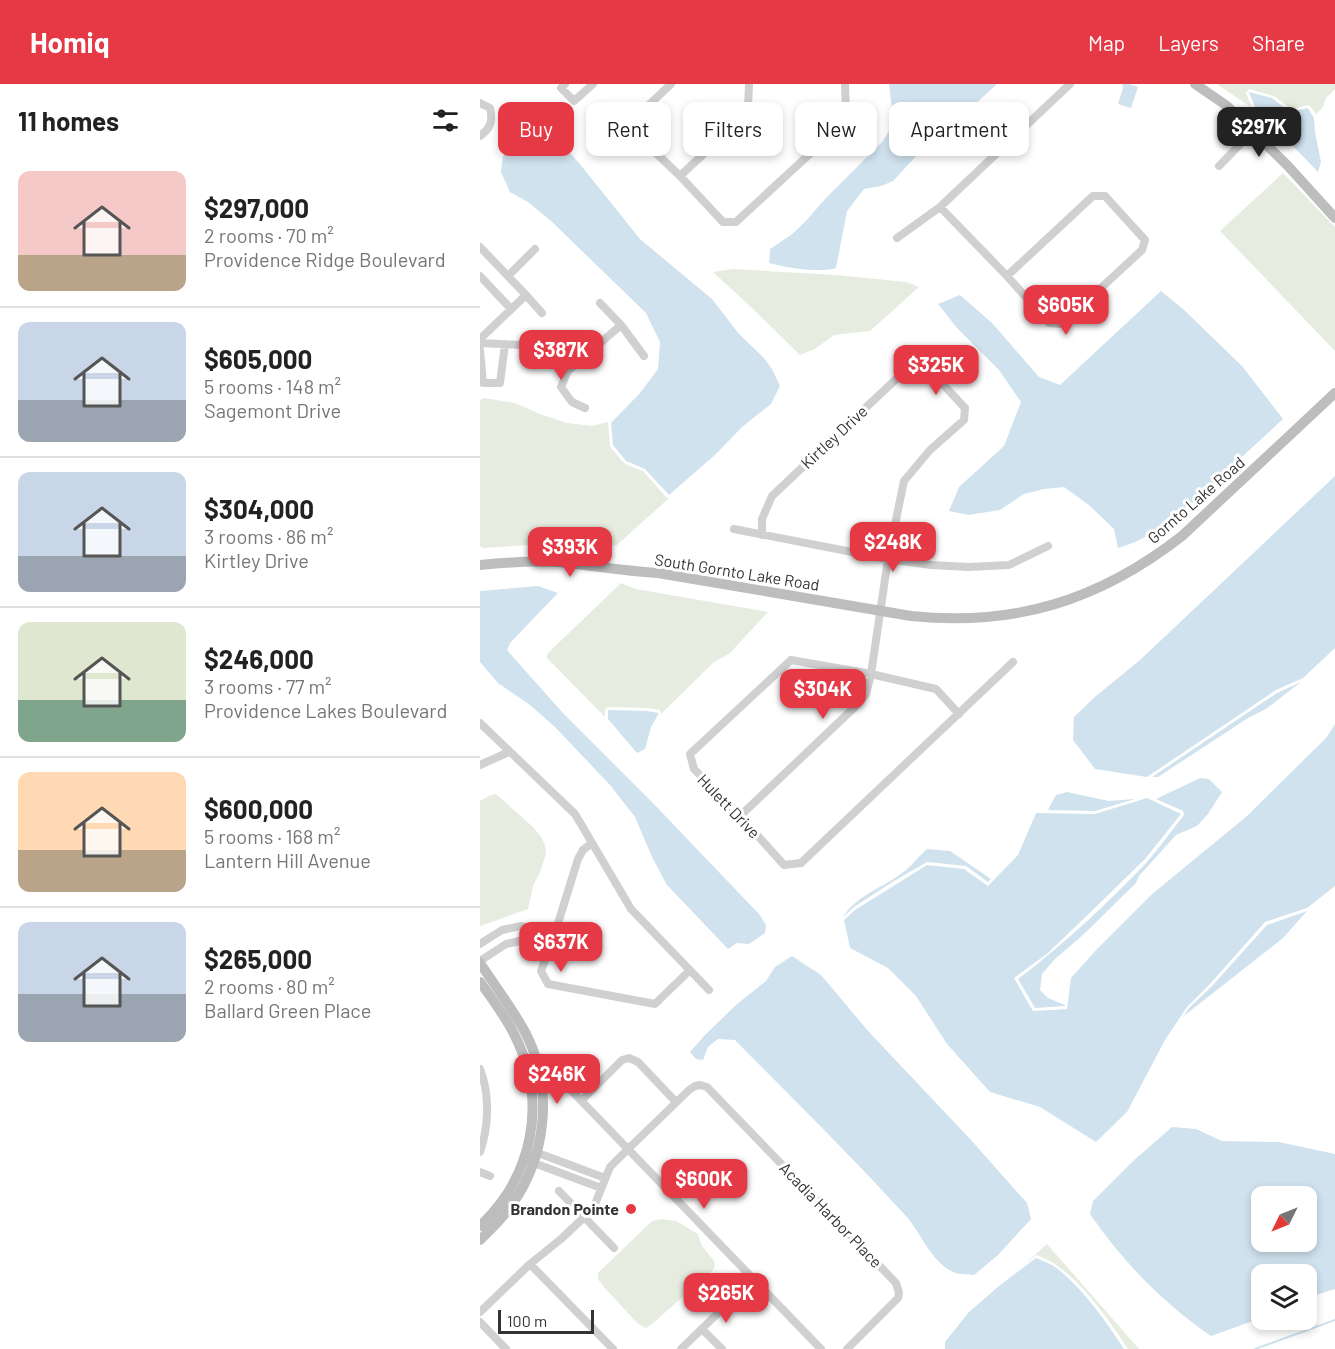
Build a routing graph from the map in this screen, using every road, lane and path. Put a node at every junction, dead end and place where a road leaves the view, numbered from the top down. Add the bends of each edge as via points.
1 (565, 84) edge
2 (593, 84) edge
3 (671, 84) edge
4 (749, 84) edge
5 (845, 84) edge
6 (1070, 84) edge
7 (1195, 84) edge
8 (480, 103) edge
9 (1252, 131) junction
10 (480, 136) edge
11 (1219, 166) dead end
12 (680, 176) junction
13 (940, 207) junction
14 (1335, 218) edge
15 (897, 238) dead end
16 (480, 247) edge
17 (535, 249) dead end
18 (480, 276) edge
19 (507, 276) junction
20 (1007, 276) junction
21 (526, 295) junction
22 (600, 303) dead end
23 (511, 309) junction
24 (542, 313) dead end
25 (621, 325) junction
26 (480, 341) edge
27 (506, 344) junction
28 (480, 350) edge
29 (644, 356) dead end
30 (568, 371) junction
31 (1335, 393) edge
32 (585, 408) dead end
33 (734, 529) dead end
34 (762, 536) junction
35 (1048, 546) dead end
36 (888, 559) junction
37 (480, 565) edge
38 (881, 610) junction
39 (1013, 662) dead end
40 (871, 674) junction
41 (959, 714) junction
42 (480, 723) edge
43 (509, 752) junction
44 (480, 765) edge
45 (740, 816) junction
46 (592, 843) junction
47 (524, 926) junction
48 (555, 933) junction
49 (525, 942) junction
50 (480, 944) edge
51 (549, 948) junction
52 (480, 962) edge
53 (690, 970) junction
54 (480, 982) edge
55 (709, 990) dead end
56 (480, 1069) edge
57 (569, 1088) dead end
58 (581, 1101) junction
59 (676, 1101) junction
60 (628, 1149) junction
61 (480, 1152) edge
62 (532, 1157) junction
63 (585, 1170) junction
64 (480, 1172) edge
65 (490, 1176) dead end
66 (605, 1178) junction
67 (582, 1180) junction
68 (601, 1188) junction
69 (559, 1191) dead end
70 (584, 1217) junction
71 (480, 1226) edge
72 (480, 1240) edge
73 (614, 1248) dead end
74 (530, 1264) junction
75 (753, 1279) junction
76 (480, 1312) edge
77 (480, 1322) edge
78 (702, 1329) junction
79 (506, 1349) edge
80 (613, 1349) edge
81 (681, 1349) edge
82 (722, 1349) edge
83 (821, 1349) edge
84 (847, 1349) edge

1 - 2 street via 561,88 574,101
3 - 12 street via 635,118 633,131
4 - 12 street via 744,116
5 - 12 street via 846,115 840,126 736,222 723,222
6 - 13 street
7 - 9 street via 1227,106
8 - 10 street via 490,108 493,119
9 - 11 street
9 - 14 street
13 - 15 street
13 - 20 street
16 - 19 street
17 - 19 street
18 - 23 street
19 - 21 street
20 - 20 street via 1049,323 1062,324 1142,250 1145,240 1105,196 1093,196
21 - 23 street
21 - 24 street
22 - 25 street
23 - 26 street
25 - 29 street
25 - 30 street
26 - 27 street
27 - 28 street via 500,383 483,384
27 - 30 street via 522,345
30 - 32 street via 561,387 572,402
31 - 38 street, Gornto Lake Road via 1182,536 1149,560 1096,589 1052,606 990,617 939,619
33 - 34 street
34 - 36 street
34 - 36 street, Kirtley Drive via 762,519 772,496 910,366 925,365 965,408 963,420 904,481
35 - 36 street via 1009,565 969,567
36 - 38 street, Kirtley Drive
37 - 38 street, South Gornto Lake Road via 568,563 658,573
38 - 40 street, Kirtley Drive
39 - 41 street, Hulett Drive
40 - 41 street, Hulett Drive via 936,689
40 - 45 street, Kirtley Drive via 866,694 858,704
40 - 45 street, Hulett Drive via 791,660 690,754 694,769
41 - 45 street, Hulett Drive via 801,863 784,865
42 - 43 street
43 - 44 street
43 - 46 street via 575,814
46 - 48 street via 578,858
46 - 53 street via 631,909
47 - 48 street
47 - 49 street via 528,935
47 - 50 street via 502,930
48 - 51 street
49 - 51 street
49 - 52 street via 506,944
51 - 53 street via 541,971 548,984 655,1004
52 - 62 street via 525,1033 537,1065 542,1128
53 - 55 street
54 - 62 street via 515,1035 525,1059 533,1114
56 - 61 street via 485,1081 487,1113
57 - 58 street
58 - 59 street via 622,1060 629,1058 638,1062
58 - 60 street
59 - 60 street, Acadia Harbor Place
59 - 84 street, Acadia Harbor Place via 695,1086 707,1088 896,1283 898,1298
60 - 66 street, Acadia Harbor Place
60 - 75 street
62 - 63 street
62 - 67 street
62 - 71 street
62 - 72 street via 522,1189
63 - 66 street
63 - 67 street
64 - 65 street
66 - 68 street, Acadia Harbor Place
67 - 68 street
68 - 70 street, Acadia Harbor Place via 593,1209
69 - 70 street
70 - 73 street
70 - 74 street, Acadia Harbor Place
74 - 76 street, Acadia Harbor Place
74 - 80 street
75 - 78 street
75 - 83 street
77 - 79 street
78 - 81 street
78 - 82 street

